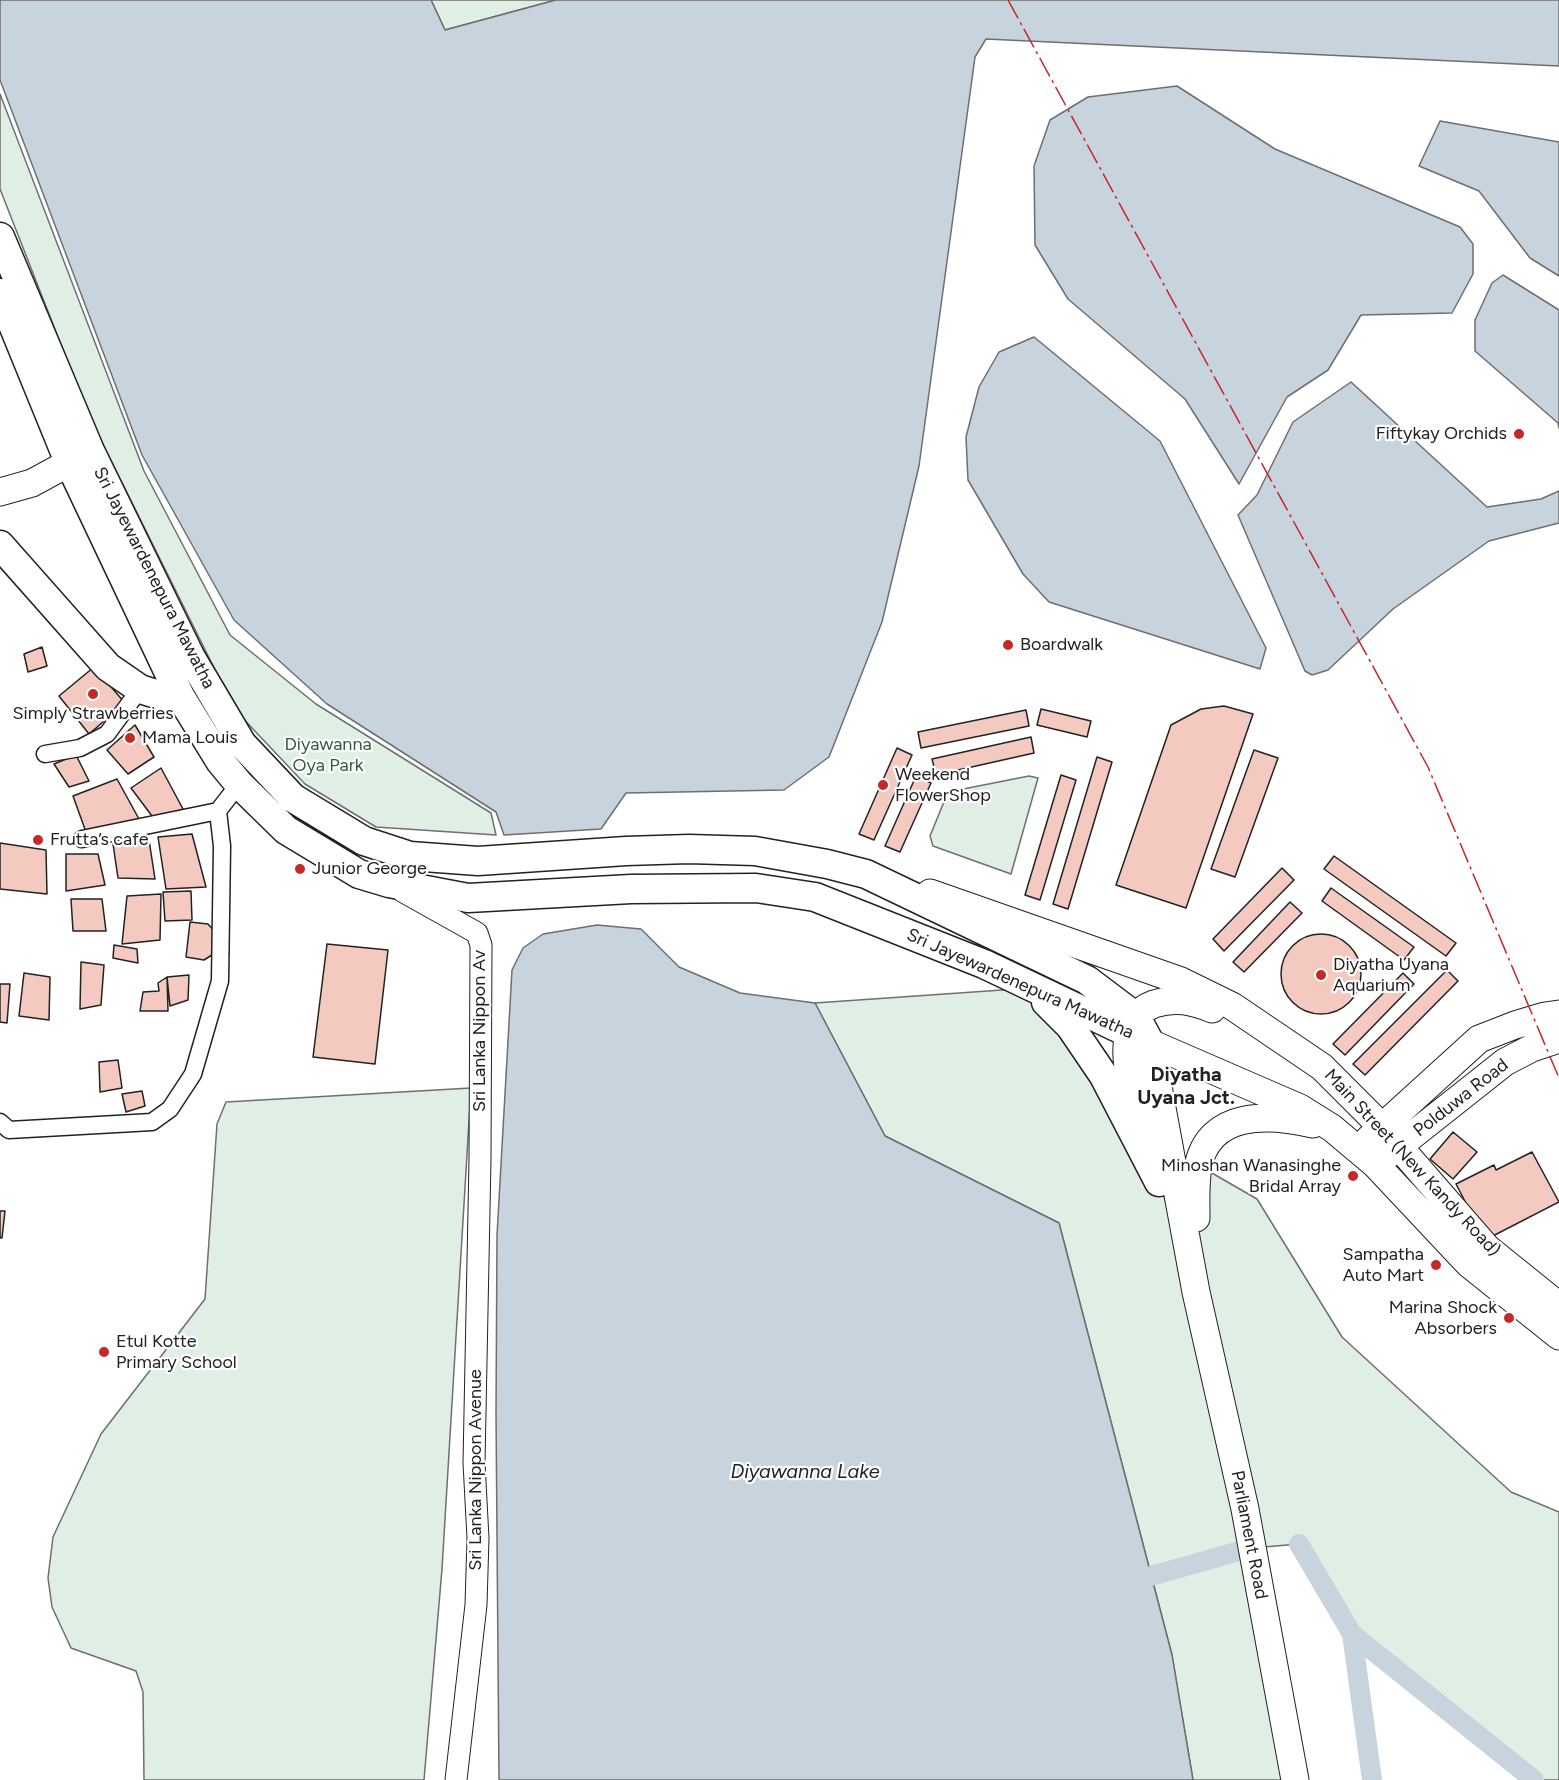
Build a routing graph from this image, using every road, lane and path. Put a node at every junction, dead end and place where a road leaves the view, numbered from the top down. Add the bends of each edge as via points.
1 (0, 237) edge
2 (0, 293) edge
3 (79, 457) junction
4 (0, 492) edge
5 (0, 545) edge
6 (140, 689) junction
7 (180, 696) junction
8 (45, 754) dead end
9 (239, 784) junction
10 (218, 811) junction
11 (82, 839) dead end
12 (866, 874) junction
13 (389, 883) junction
14 (1031, 988) junction
15 (1559, 1014) edge
16 (1138, 1031) junction
17 (1559, 1039) edge
18 (1291, 1045) junction
19 (0, 1122) edge
20 (1332, 1128) junction
21 (1390, 1137) junction
22 (1366, 1156) junction
23 (480, 1159) joint
24 (1159, 1182) junction
25 (1196, 1292) junction
26 (1559, 1306) edge
27 (1559, 1336) edge
28 (456, 1780) edge
29 (1295, 1780) edge

1 - 3 highway, Sri Jayewardenepura Mawatha
2 - 3 highway, Sri Jayewardenepura Mawatha
3 - 4 main road via 32,483
3 - 7 highway, Sri Jayewardenepura Mawatha
3 - 12 highway, Sri Jayewardenepura Mawatha via 242,744 293,798 364,842 410,856 478,861 626,850 755,851
5 - 6 highway via 108,666
6 - 7 highway via 169,698
6 - 8 street via 107,734 80,748
7 - 9 highway, Sri Jayewardenepura Mawatha
9 - 10 street
9 - 13 highway, Sri Jayewardenepura Mawatha via 286,830 358,874
10 - 11 street
10 - 19 street via 222,846 220,981 193,1074 170,1109 152,1122 9,1130
12 - 16 highway, Sri Jayewardenepura Mawatha via 1087,980
12 - 18 main road via 1181,981 1232,1006
13 - 14 highway, Sri Jayewardenepura Mawatha via 483,899 631,889 756,888 815,897 984,964
13 - 23 street, Sri Lanka Nippon Av via 477,933 481,945
14 - 16 highway, Sri Jayewardenepura Mawatha
14 - 24 highway via 1082,1041
15 - 21 main road, Polduwa Road via 1479,1039
16 - 18 main road via 1146,1007 1169,999 1197,1002
16 - 20 main road, Main Street (New Kandy Road) via 1300,1108
16 - 24 main road, Parliament Road via 1126,1063
16 - 25 main road, Parliament Road
17 - 21 main road, Polduwa Road via 1505,1062
18 - 21 main road, Main Street (New Kandy Road) via 1322,1067
20 - 22 main road, Main Street (New Kandy Road)
20 - 25 main road via 1256,1117 1225,1125 1206,1142 1196,1183
21 - 22 main road
21 - 26 main road, Main Street (New Kandy Road) via 1487,1248
22 - 27 main road, Main Street (New Kandy Road) via 1469,1264
23 - 28 street, Sri Lanka Nippon Avenue via 474,1462 476,1605
24 - 25 main road, Parliament Road
25 - 29 main road, Parliament Road via 1245,1509

